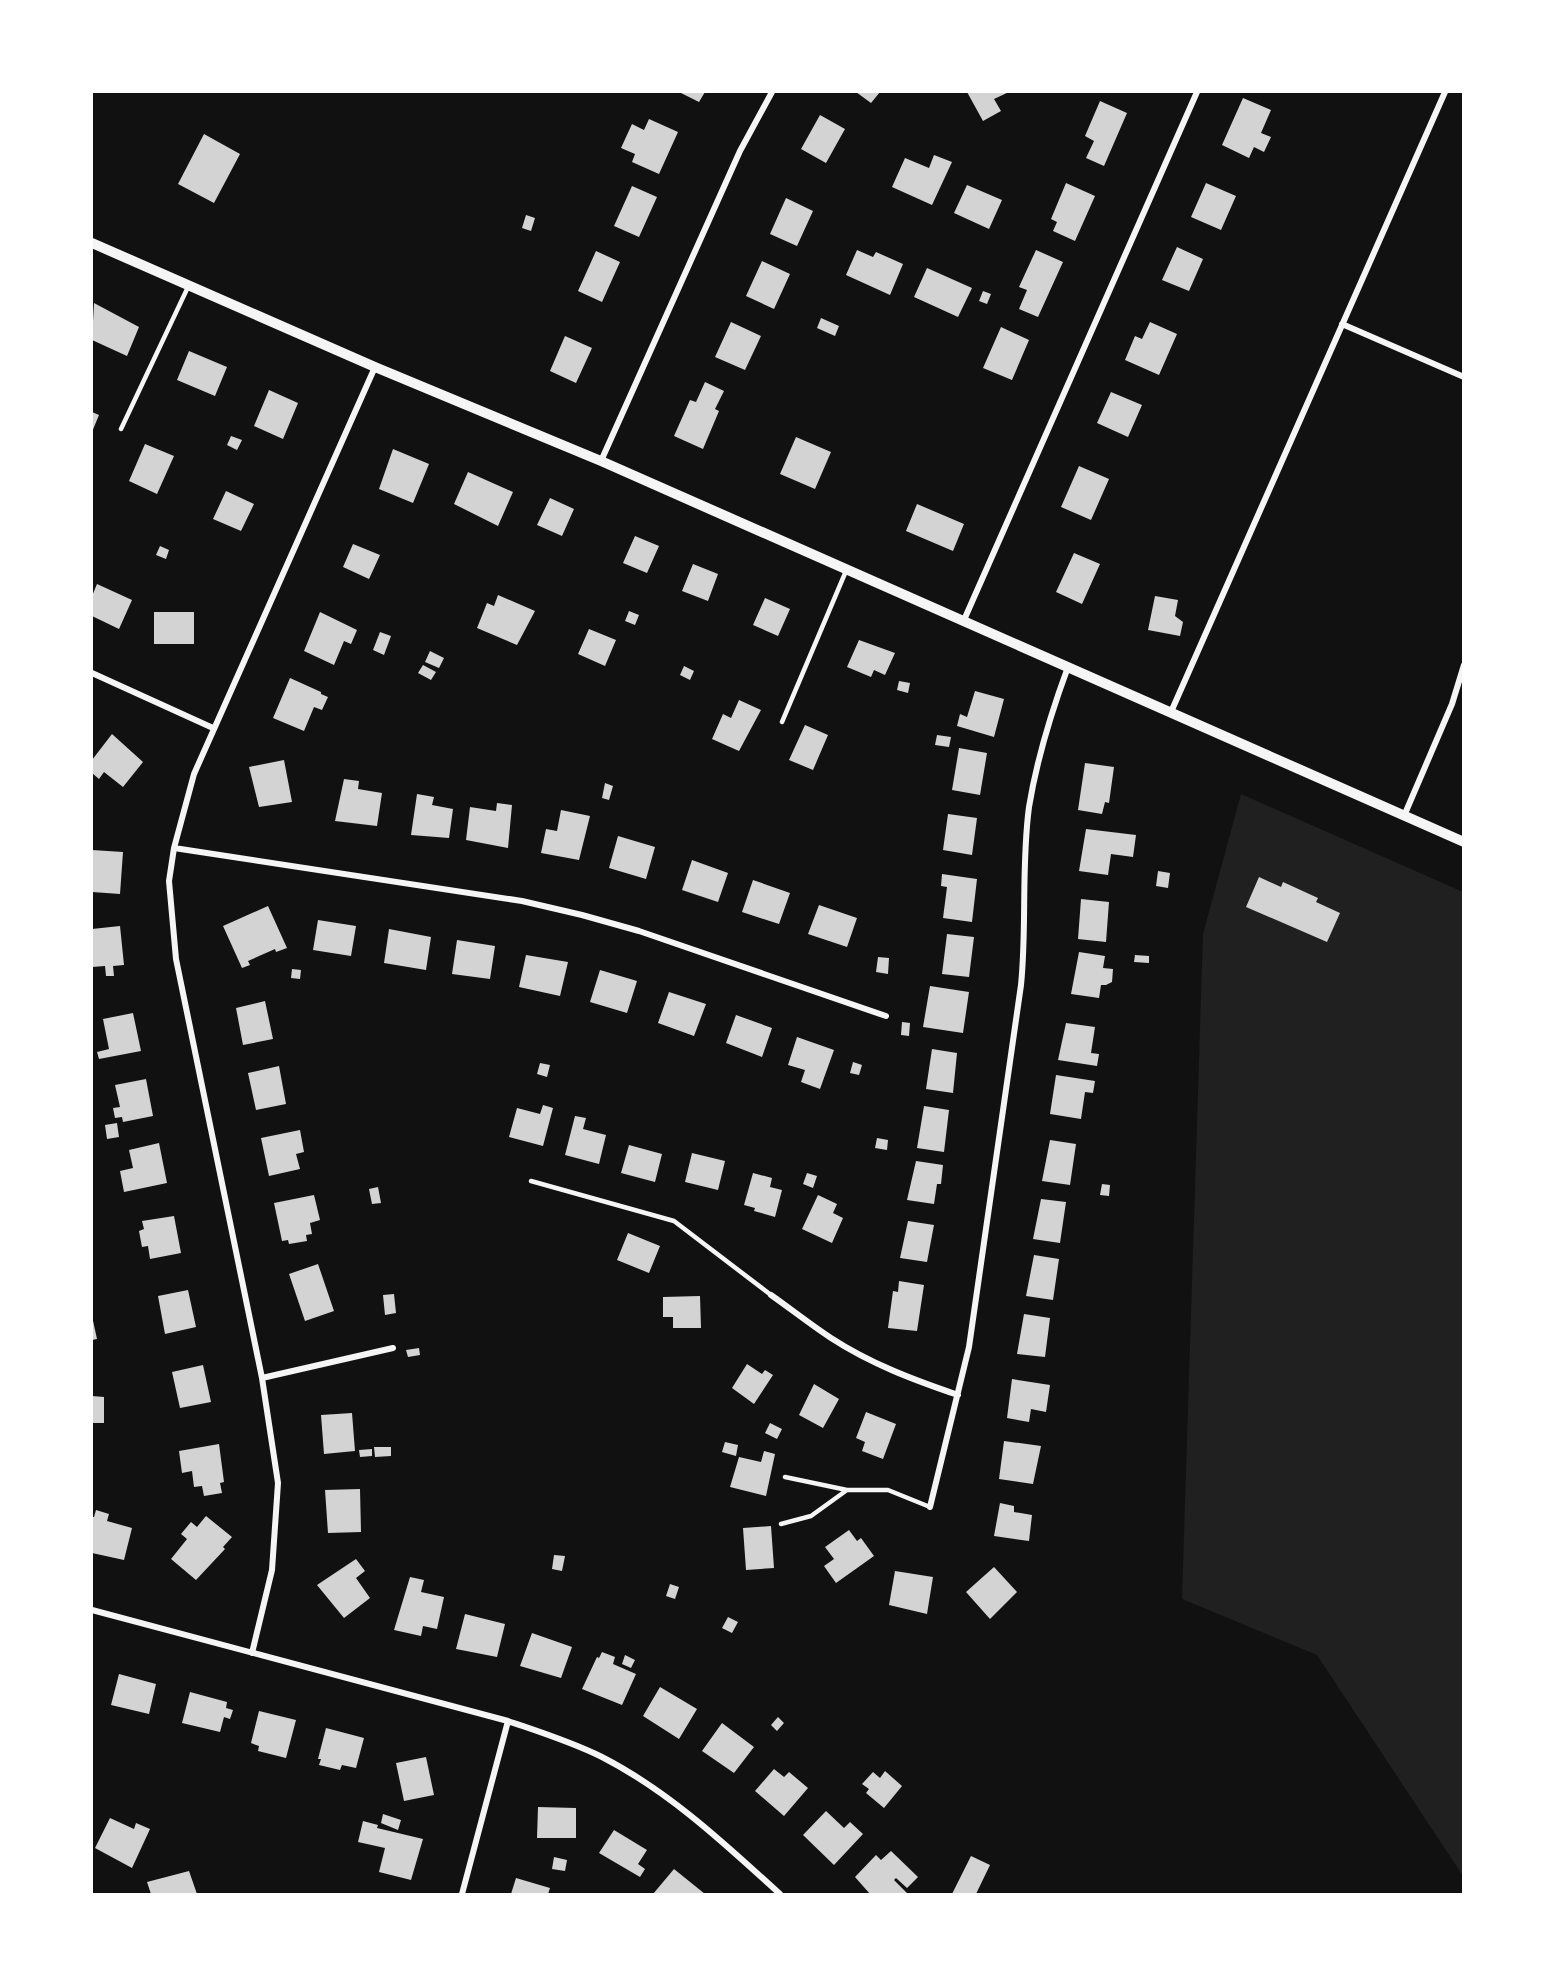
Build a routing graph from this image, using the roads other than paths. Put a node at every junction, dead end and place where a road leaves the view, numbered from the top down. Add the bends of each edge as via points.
1 (772, 92) edge
2 (1197, 92) edge
3 (1445, 92) edge
4 (92, 243) edge
5 (189, 284) junction
6 (1342, 324) junction
7 (375, 367) junction
8 (1464, 377) edge
9 (121, 429) dead end
10 (601, 461) junction
11 (847, 569) junction
12 (963, 620) junction
13 (1464, 665) edge
14 (1068, 667) junction
15 (92, 673) edge
16 (1171, 712) junction
17 (782, 722) dead end
18 (213, 728) junction
19 (1404, 816) junction
20 (1464, 842) edge
21 (174, 848) junction
22 (886, 1016) dead end
23 (531, 1181) dead end
24 (771, 1295) joint
25 (393, 1348) dead end
26 (262, 1378) junction
27 (958, 1395) junction
28 (785, 1477) dead end
29 (847, 1490) junction
30 (930, 1507) joint
31 (781, 1524) dead end
32 (92, 1610) edge
33 (252, 1653) junction
34 (508, 1721) junction
35 (462, 1894) edge
36 (780, 1894) edge

1 - 10 street via 740,151
2 - 12 street
3 - 6 street
4 - 5 street
5 - 7 street
5 - 9 lane
6 - 8 street
6 - 16 street
7 - 10 street
7 - 18 street
10 - 11 street
11 - 12 street
11 - 17 lane
12 - 14 street
13 - 19 street via 1452,704
14 - 16 street
14 - 27 street via 1045,728 1029,809 1021,985 969,1347
15 - 18 street
16 - 19 street
18 - 21 street via 194,774
19 - 20 street
21 - 22 street via 522,901 582,915
21 - 26 street via 169,881 176,959
23 - 24 lane via 674,1221
24 - 27 street via 873,1362
25 - 26 street
26 - 33 street via 278,1483 272,1570
27 - 30 street
28 - 29 lane
29 - 30 lane via 888,1490
29 - 31 lane via 811,1516
32 - 33 street
33 - 34 street
34 - 35 street
34 - 36 street via 601,1756 641,1779 714,1834

